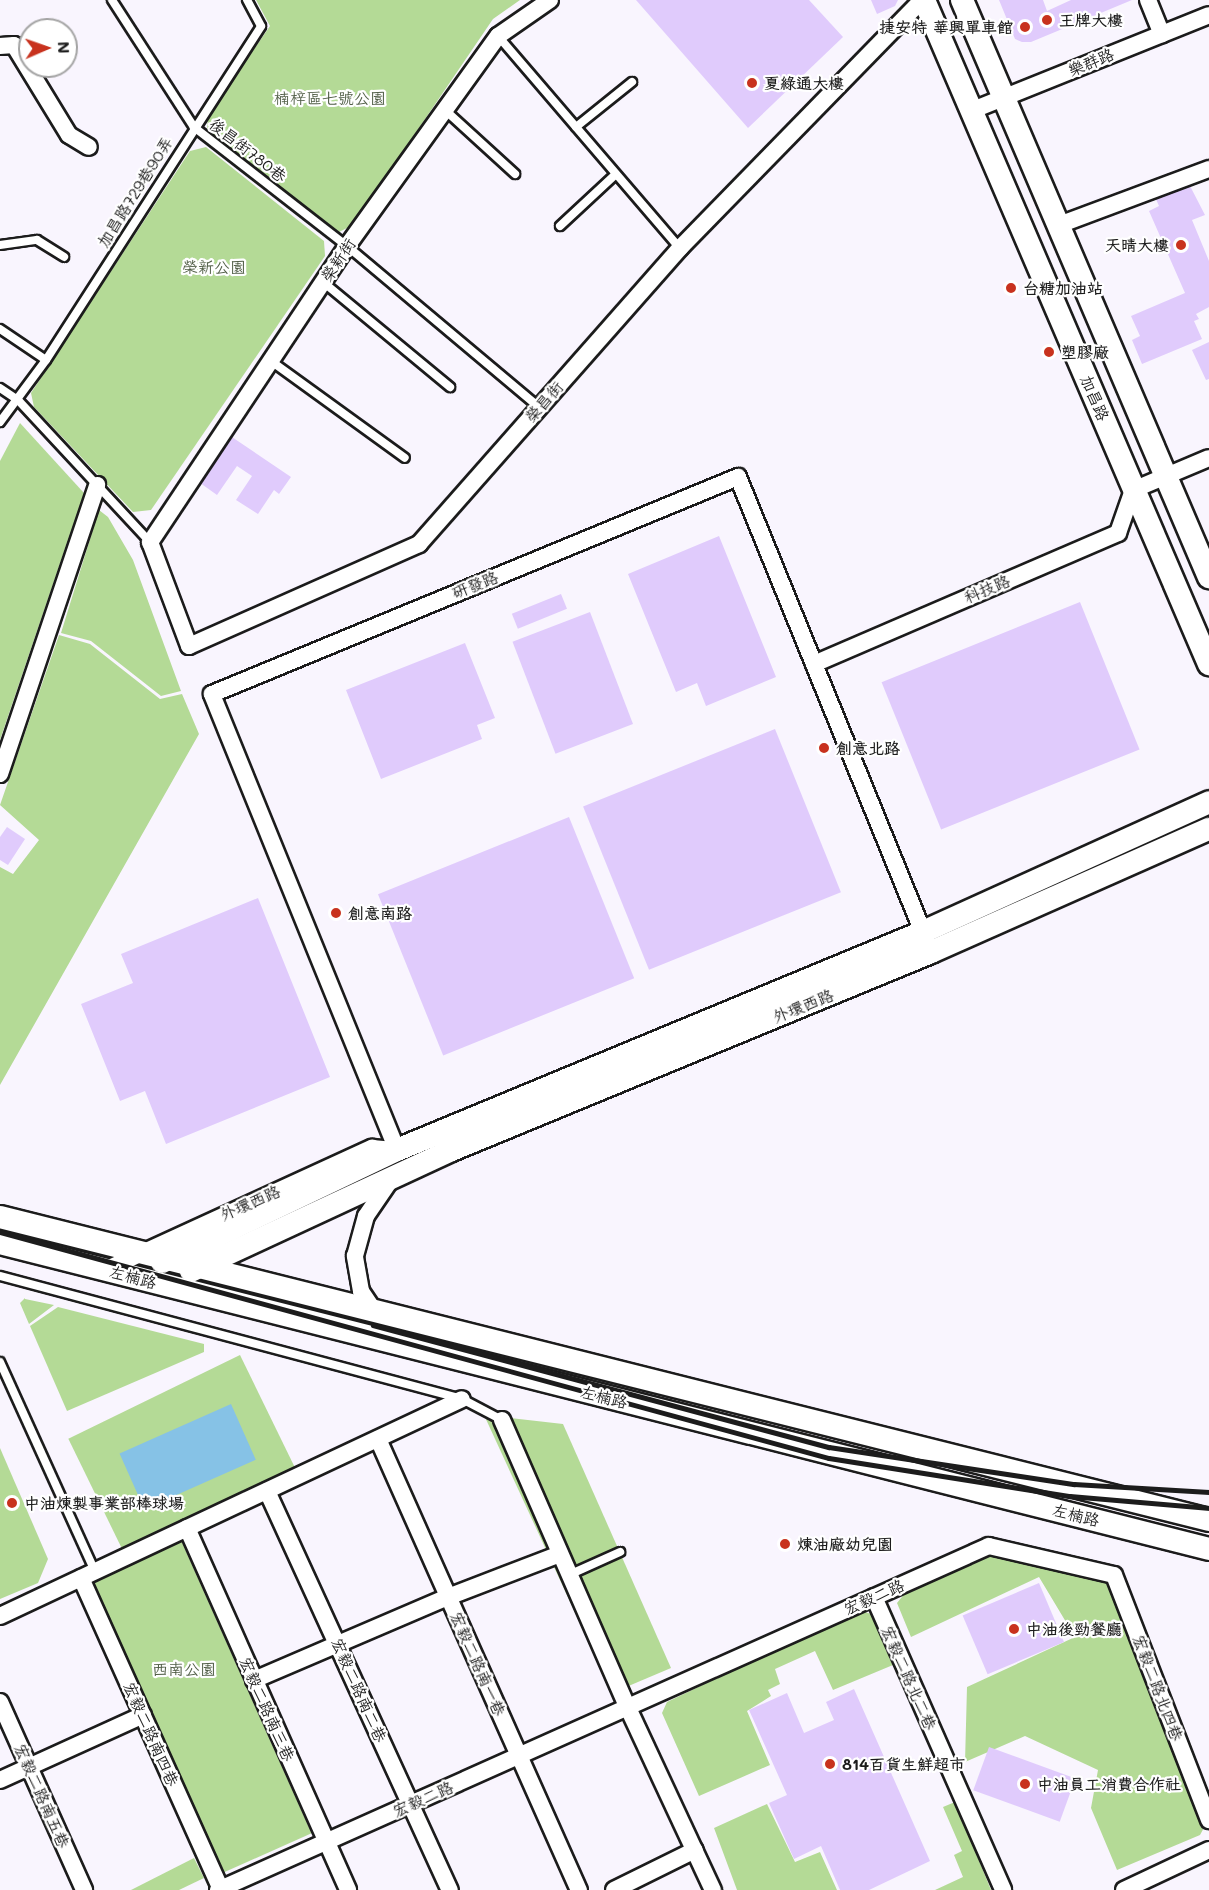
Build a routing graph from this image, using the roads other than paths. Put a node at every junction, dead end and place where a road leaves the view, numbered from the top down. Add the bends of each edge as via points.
1 (112, 0) edge
2 (247, 0) edge
3 (550, 0) edge
4 (923, 0) edge
5 (963, 0) edge
6 (1148, 0) edge
7 (1209, 15) edge
8 (1162, 34) junction
9 (498, 36) junction
10 (0, 46) edge
11 (632, 82) dead end
12 (1004, 97) junction
13 (445, 110) junction
14 (973, 110) junction
15 (194, 127) junction
16 (576, 127) junction
17 (89, 147) dead end
18 (1209, 170) edge
19 (515, 174) dead end
20 (616, 174) junction
21 (1059, 225) junction
22 (560, 226) dead end
23 (0, 245) edge
24 (347, 246) junction
25 (680, 248) junction
26 (64, 257) dead end
27 (323, 282) junction
28 (0, 329) edge
29 (46, 360) junction
30 (271, 361) junction
31 (450, 387) dead end
32 (0, 388) edge
33 (18, 400) junction
34 (539, 407) junction
35 (0, 422) edge
36 (405, 458) dead end
37 (1209, 458) edge
38 (1165, 476) junction
39 (98, 485) junction
40 (1133, 490) junction
41 (150, 542) junction
42 (1206, 562) edge
43 (814, 664) junction
44 (1209, 664) edge
45 (0, 774) edge
46 (1209, 802) edge
47 (1209, 829) edge
48 (927, 942) junction
49 (397, 1150) junction
50 (394, 1176) junction
51 (0, 1217) edge
52 (0, 1243) edge
53 (139, 1254) junction
54 (167, 1260) junction
55 (197, 1268) junction
56 (105, 1270) junction
57 (0, 1276) edge
58 (131, 1277) junction
59 (164, 1286) junction
60 (375, 1312) junction
61 (0, 1362) edge
62 (462, 1399) junction
63 (502, 1420) joint
64 (378, 1439) junction
65 (267, 1491) junction
66 (1209, 1520) edge
67 (187, 1528) junction
68 (989, 1546) joint
69 (1209, 1549) edge
70 (620, 1552) dead end
71 (560, 1554) junction
72 (88, 1574) junction
73 (571, 1574) junction
74 (448, 1597) junction
75 (874, 1597) junction
76 (0, 1616) edge
77 (338, 1645) junction
78 (254, 1680) junction
79 (0, 1702) edge
80 (628, 1708) junction
81 (143, 1715) junction
82 (519, 1756) junction
83 (29, 1767) junction
84 (0, 1780) edge
85 (410, 1804) junction
86 (1209, 1820) edge
87 (326, 1842) junction
88 (695, 1850) junction
89 (1209, 1850) edge
90 (84, 1890) edge
91 (220, 1890) edge
92 (348, 1890) edge
93 (450, 1890) edge
94 (579, 1890) edge
95 (614, 1890) edge
96 (713, 1890) edge
97 (1003, 1890) edge
98 (1124, 1890) edge

1 - 15 lane, 後昌街780巷
2 - 15 lane, 加昌路729巷90弄 via 261,26
3 - 9 street, 榮新街
4 - 14 street, 加昌路
4 - 25 street, 榮昌街
5 - 12 street, 加昌路
6 - 8 street
7 - 8 street, 樂群路
8 - 12 street, 樂群路
9 - 13 street, 榮新街
9 - 16 lane
10 - 17 street via 14,45 69,135
11 - 16 lane
12 - 14 street, 樂群路
12 - 21 street, 加昌路
13 - 19 lane
13 - 24 street, 榮新街
14 - 40 street, 加昌路
15 - 24 lane, 後昌街780巷
15 - 29 lane, 加昌路729巷90弄
16 - 20 lane
18 - 21 street
20 - 22 lane
20 - 25 lane
21 - 38 street, 加昌路
23 - 26 lane via 37,240
24 - 27 street, 榮新街
24 - 34 lane, 後昌街780巷
25 - 34 street, 榮昌街
27 - 30 street, 榮新街
27 - 31 lane
28 - 29 lane
29 - 33 lane, 加昌路729巷90弄
30 - 36 lane
30 - 41 street, 榮新街
32 - 33 lane
33 - 35 lane, 加昌路729巷90弄
33 - 39 lane
34 - 41 street, 榮昌街 via 419,544 189,646
37 - 38 street
38 - 40 street
38 - 42 street, 加昌路
39 - 41 lane
39 - 45 street
40 - 43 street, 科技路 via 1118,534
40 - 44 street, 加昌路
43 - 48 street
43 - 49 street, 研發路 via 738,477 212,694
46 - 48 street, 外環西路
47 - 48 street, 外環西路
48 - 49 street, 外環西路
48 - 50 street, 外環西路
49 - 53 street, 外環西路 via 372,1148
49 - 54 street, 外環西路
50 - 55 street, 外環西路
50 - 60 street, 外環西路 via 377,1194 366,1215 355,1256 361,1291
51 - 53 street, 左楠路
52 - 56 street, 左楠路
53 - 54 street, 左楠路
53 - 56 street, 外環西路
54 - 55 street, 左楠路
54 - 58 street, 外環西路
55 - 59 street, 外環西路
55 - 60 street, 左楠路
56 - 58 street, 左楠路
57 - 62 lane
58 - 59 street, 左楠路
59 - 69 street, 左楠路
60 - 66 street, 左楠路
61 - 72 lane
62 - 63 lane
62 - 64 street
63 - 71 street
64 - 65 street
64 - 74 street, 宏毅二路南一巷
65 - 67 street
65 - 77 street, 宏毅二路南二巷
67 - 72 street
67 - 78 street, 宏毅二路南三巷
68 - 75 street, 宏毅二路
68 - 86 street, 宏毅二路北四巷 via 1114,1575
70 - 73 lane
71 - 73 street
71 - 74 street
72 - 76 street
72 - 81 street, 宏毅二路南四巷
73 - 80 street
74 - 77 street
74 - 82 street, 宏毅二路南一巷
75 - 80 street, 宏毅二路
75 - 97 street, 宏毅二路北二巷
77 - 78 street
77 - 85 street, 宏毅二路南二巷
78 - 87 street, 宏毅二路南三巷
79 - 83 street, 宏毅二路南五巷
80 - 82 street, 宏毅二路
80 - 88 street
81 - 83 street
81 - 91 street, 宏毅二路南四巷
82 - 85 street, 宏毅二路
82 - 94 street, 宏毅二路南一巷
83 - 84 street
83 - 90 street, 宏毅二路南五巷
85 - 87 street, 宏毅二路
85 - 93 street, 宏毅二路南二巷
87 - 91 street, 宏毅二路
87 - 92 street, 宏毅二路南三巷
88 - 95 street
88 - 96 street
89 - 98 street

